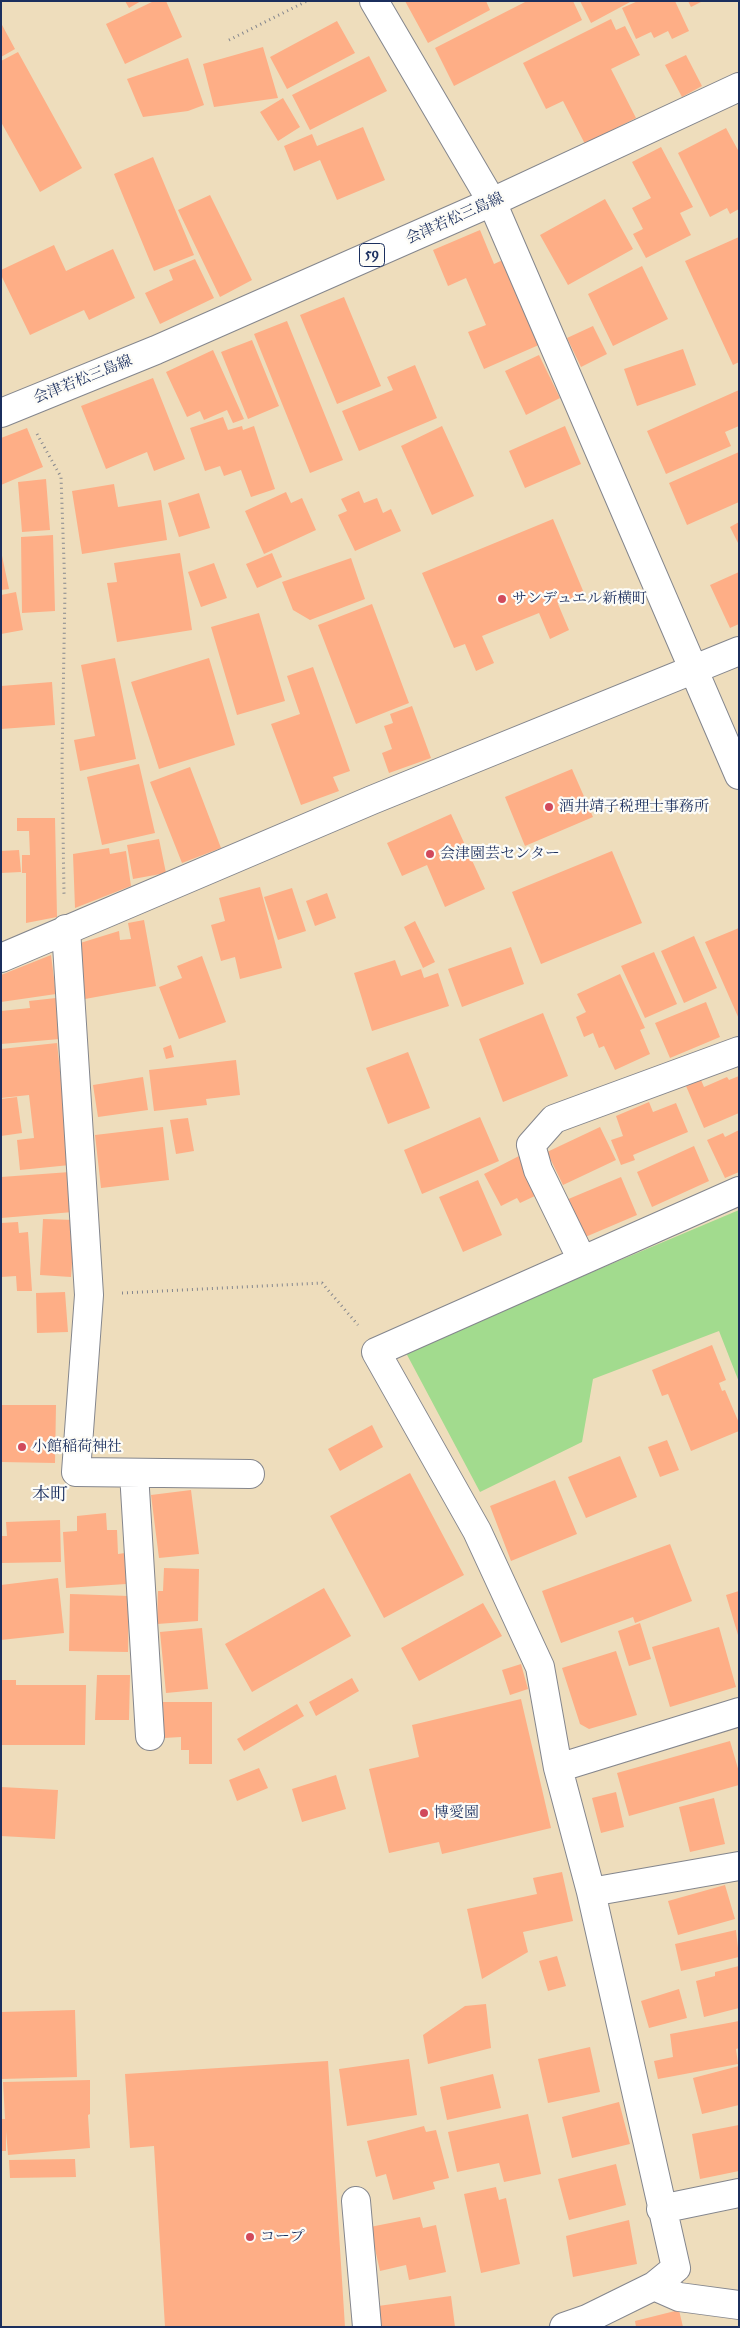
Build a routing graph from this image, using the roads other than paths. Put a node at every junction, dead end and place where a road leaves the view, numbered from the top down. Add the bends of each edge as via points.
1 (374, 1) edge
2 (739, 87) edge
3 (492, 202) junction
4 (11, 409) edge
5 (739, 651) edge
6 (695, 670) junction
7 (739, 775) edge
8 (66, 929) junction
9 (1, 958) edge
10 (739, 1051) edge
11 (739, 1191) edge
12 (582, 1260) junction
13 (134, 1473) junction
14 (250, 1474) dead end
15 (739, 1712) edge
16 (150, 1736) dead end
17 (558, 1768) junction
18 (739, 1866) edge
19 (591, 1892) junction
20 (739, 2193) edge
21 (356, 2201) dead end
22 (662, 2209) junction
23 (654, 2286) junction
24 (739, 2305) edge
25 (580, 2324) edge
26 (367, 2327) edge

1 - 3 street
2 - 3 street, 会津若松三島線 / 59
3 - 4 street, 会津若松三島線 / 59 via 156,350
3 - 6 street
5 - 6 street
6 - 7 street
6 - 8 street via 372,800
8 - 9 street
8 - 13 street via 89,1295 76,1472
10 - 12 street via 554,1119 531,1145 538,1170
11 - 12 street
12 - 17 street via 376,1352 477,1531 540,1668
13 - 14 street
13 - 16 street
15 - 17 street
17 - 19 street
18 - 19 street
19 - 22 street
20 - 22 street
21 - 26 street
22 - 23 street via 676,2268
23 - 24 street via 679,2297
23 - 25 street

